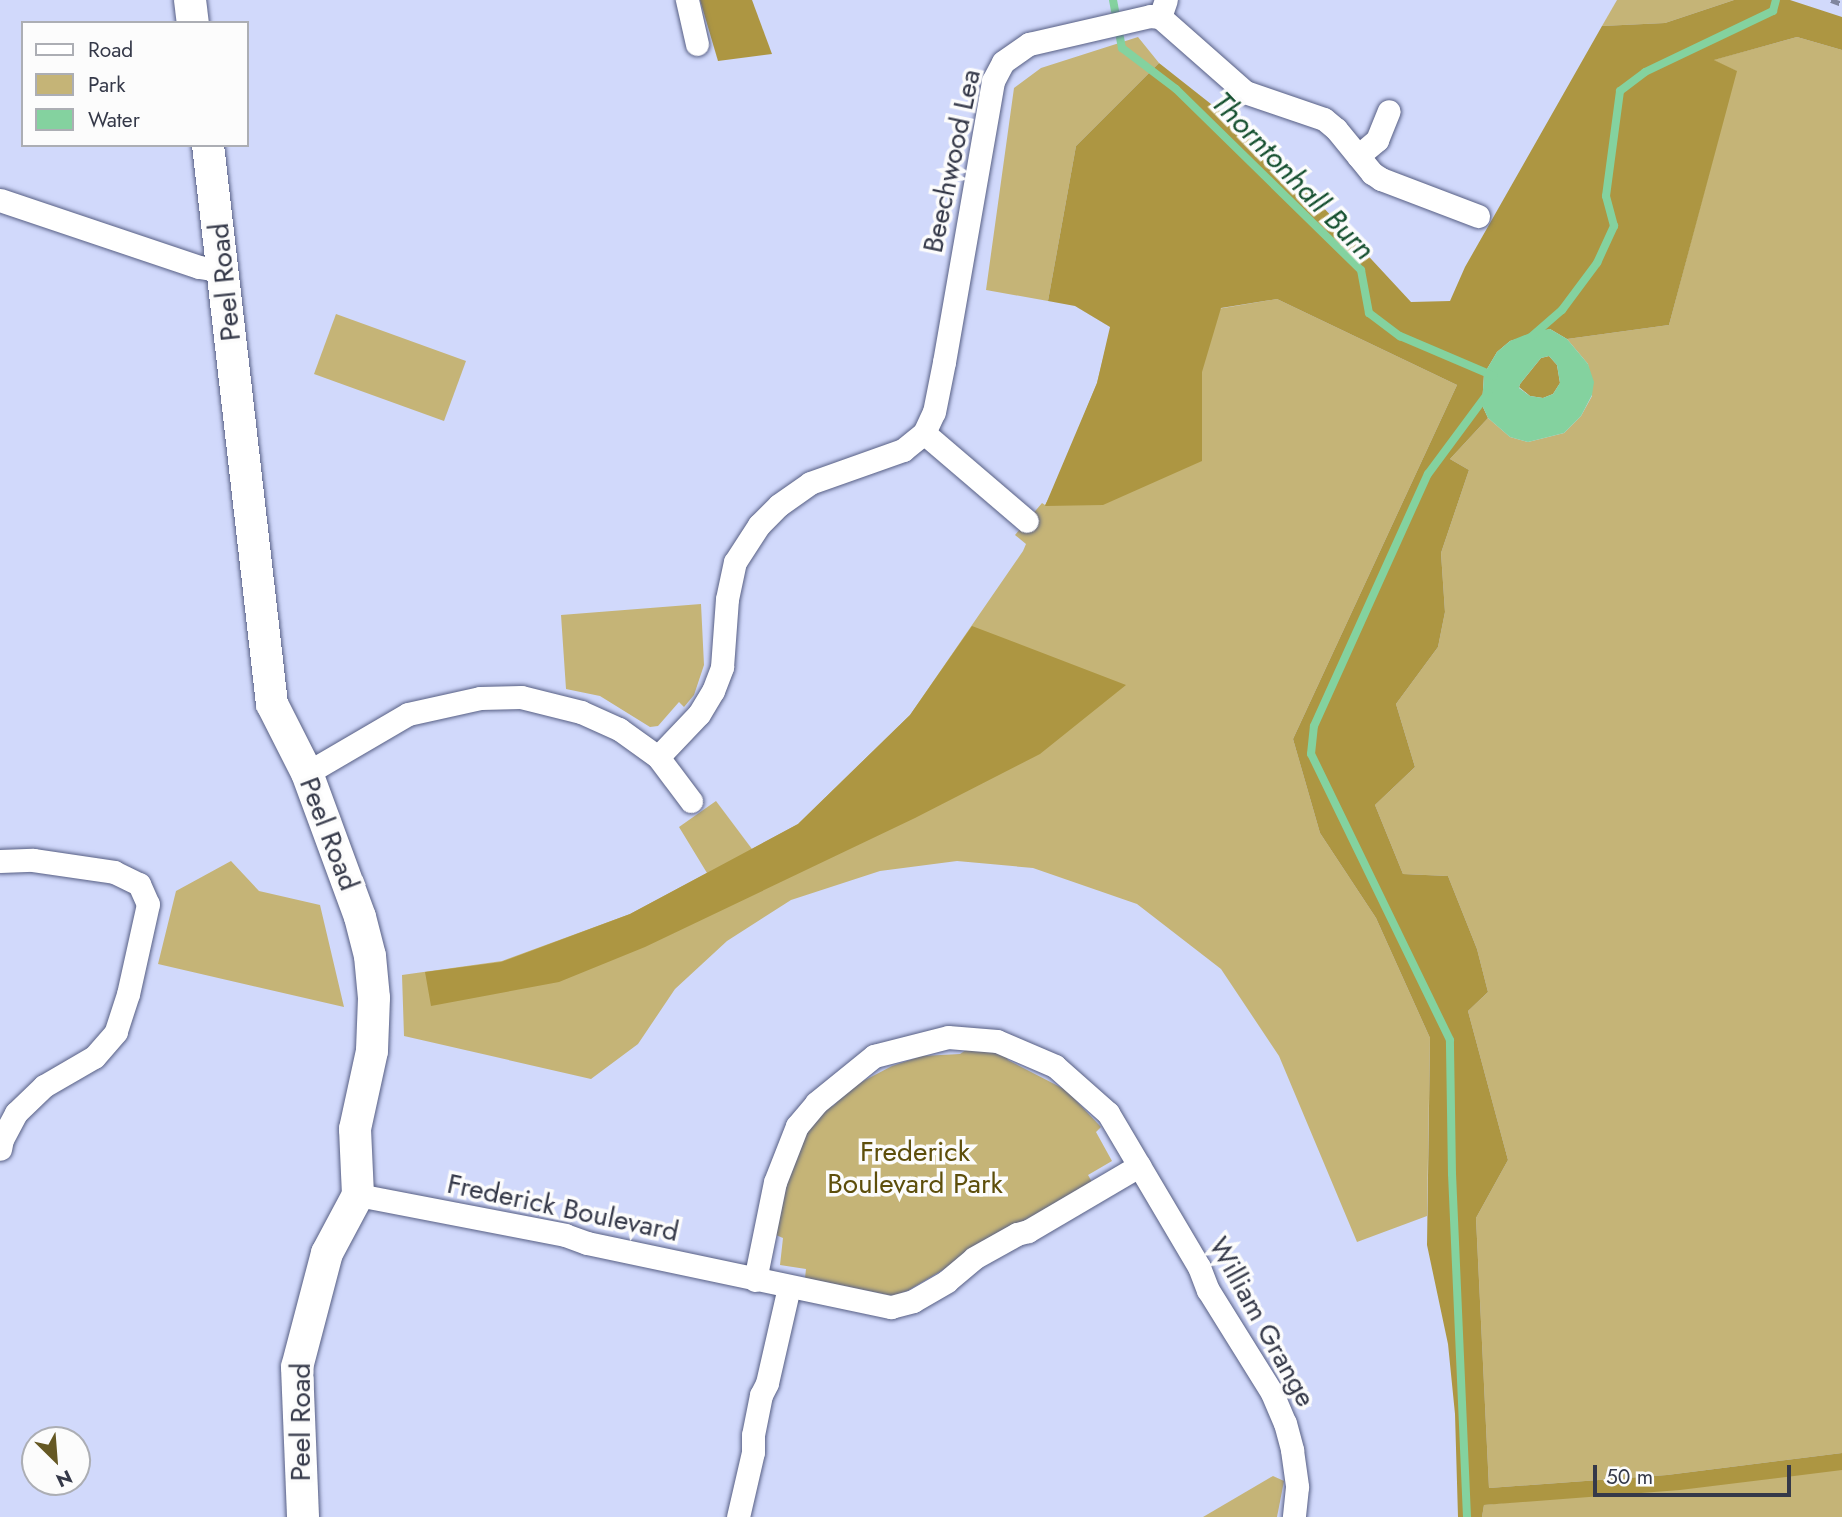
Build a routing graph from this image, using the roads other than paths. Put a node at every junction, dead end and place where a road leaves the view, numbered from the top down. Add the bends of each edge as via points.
1 (190, 0) edge
2 (687, 0) edge
3 (1159, 11) edge
4 (193, 21) edge
5 (697, 44) dead end
6 (1389, 111) dead end
7 (208, 147) edge
8 (1358, 156) junction
9 (0, 200) edge
10 (1478, 216) dead end
11 (224, 271) junction
12 (925, 433) junction
13 (1027, 521) dead end
14 (658, 757) junction
15 (307, 773) junction
16 (691, 801) dead end
17 (0, 861) edge
18 (0, 1149) edge
19 (1139, 1166) junction
20 (358, 1195) junction
21 (755, 1280) junction
22 (789, 1287) junction
23 (303, 1517) edge
24 (738, 1517) edge
25 (1294, 1517) edge

1 - 4 street
2 - 5 street
3 - 8 street, Beechwood Lea via 1238,87 1324,119
3 - 12 street, Beechwood Lea via 1029,44 1003,62 993,81 944,362
6 - 8 street via 1377,140
7 - 11 street, Peel Road
8 - 10 street, Beechwood Lea via 1381,179
9 - 11 street via 199,267
11 - 15 street, Peel Road via 272,704
12 - 13 street
12 - 14 street via 903,450 810,483 759,525 735,562 722,667 713,691 699,714
14 - 15 street via 619,729 581,712 522,697 480,698 408,714
14 - 16 street
15 - 20 street, Peel Road via 370,956 372,1051 355,1129
17 - 18 street via 33,860 114,872 139,884 148,904 116,1032 94,1057 44,1086 16,1113
19 - 21 street via 1108,1113 1055,1066 997,1041 948,1037 874,1056 816,1102 797,1126 775,1182
19 - 22 street, Frederick Boulevard via 974,1258 947,1281 899,1306
19 - 25 street, William Grange via 1285,1423 1297,1487
20 - 21 street, Frederick Boulevard via 565,1235
20 - 23 street, Peel Road via 327,1253 297,1367
21 - 22 street, Frederick Boulevard
22 - 24 street via 752,1435 753,1452

